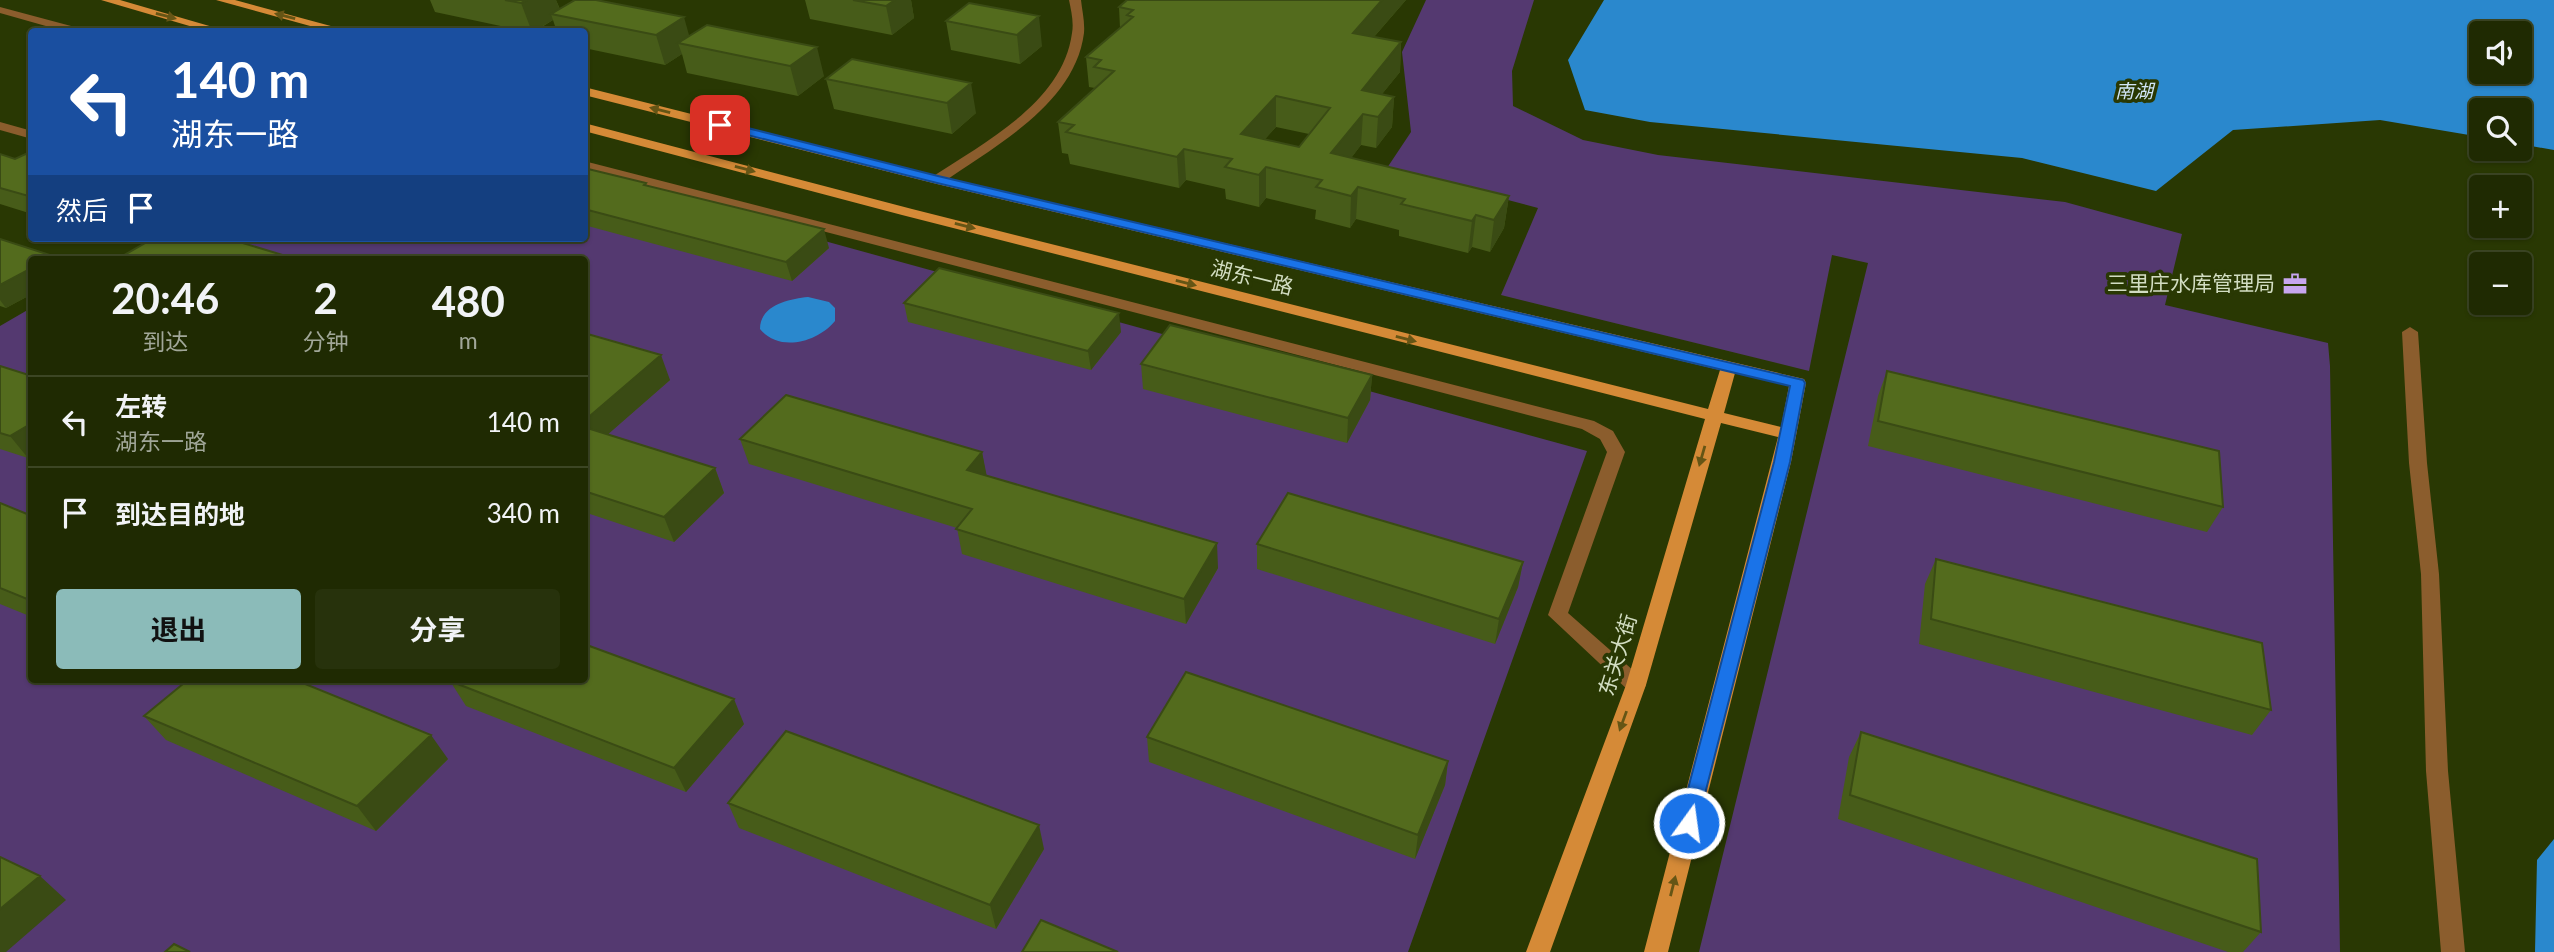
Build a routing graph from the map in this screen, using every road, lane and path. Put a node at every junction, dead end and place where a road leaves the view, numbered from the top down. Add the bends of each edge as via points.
1 (107, 0) edge
2 (222, 0) edge
3 (1075, 0) edge
4 (0, 10) edge
5 (67, 28) edge
6 (210, 28) edge
7 (332, 28) edge
8 (588, 92) edge
9 (0, 126) edge
10 (588, 128) edge
11 (28, 134) edge
12 (588, 166) edge
13 (937, 180) junction
14 (2410, 332) dead end
15 (1729, 367) junction
16 (1714, 417) junction
17 (1787, 434) junction
18 (1636, 685) junction
19 (1538, 952) edge
20 (1656, 952) edge
21 (2453, 952) edge

1 -> 6 main road
7 -> 2 main road
3 - 13 street via 1081,20 1063,78 1026,118
4 - 5 street
13 -> 8 main road, 湖东一路
9 - 11 street
10 -> 16 main road, 湖东一路
12 - 18 street via 1588,425 1607,435 1616,452 1558,615
13 - 15 main road, 湖东一路
14 - 21 street
15 - 16 main road, 东关大街
15 - 17 main road, 湖东一路 via 1798,383
16 - 17 main road, 湖东一路
16 -> 18 main road, 东关大街
20 -> 17 main road
18 -> 19 main road, 东关大街

